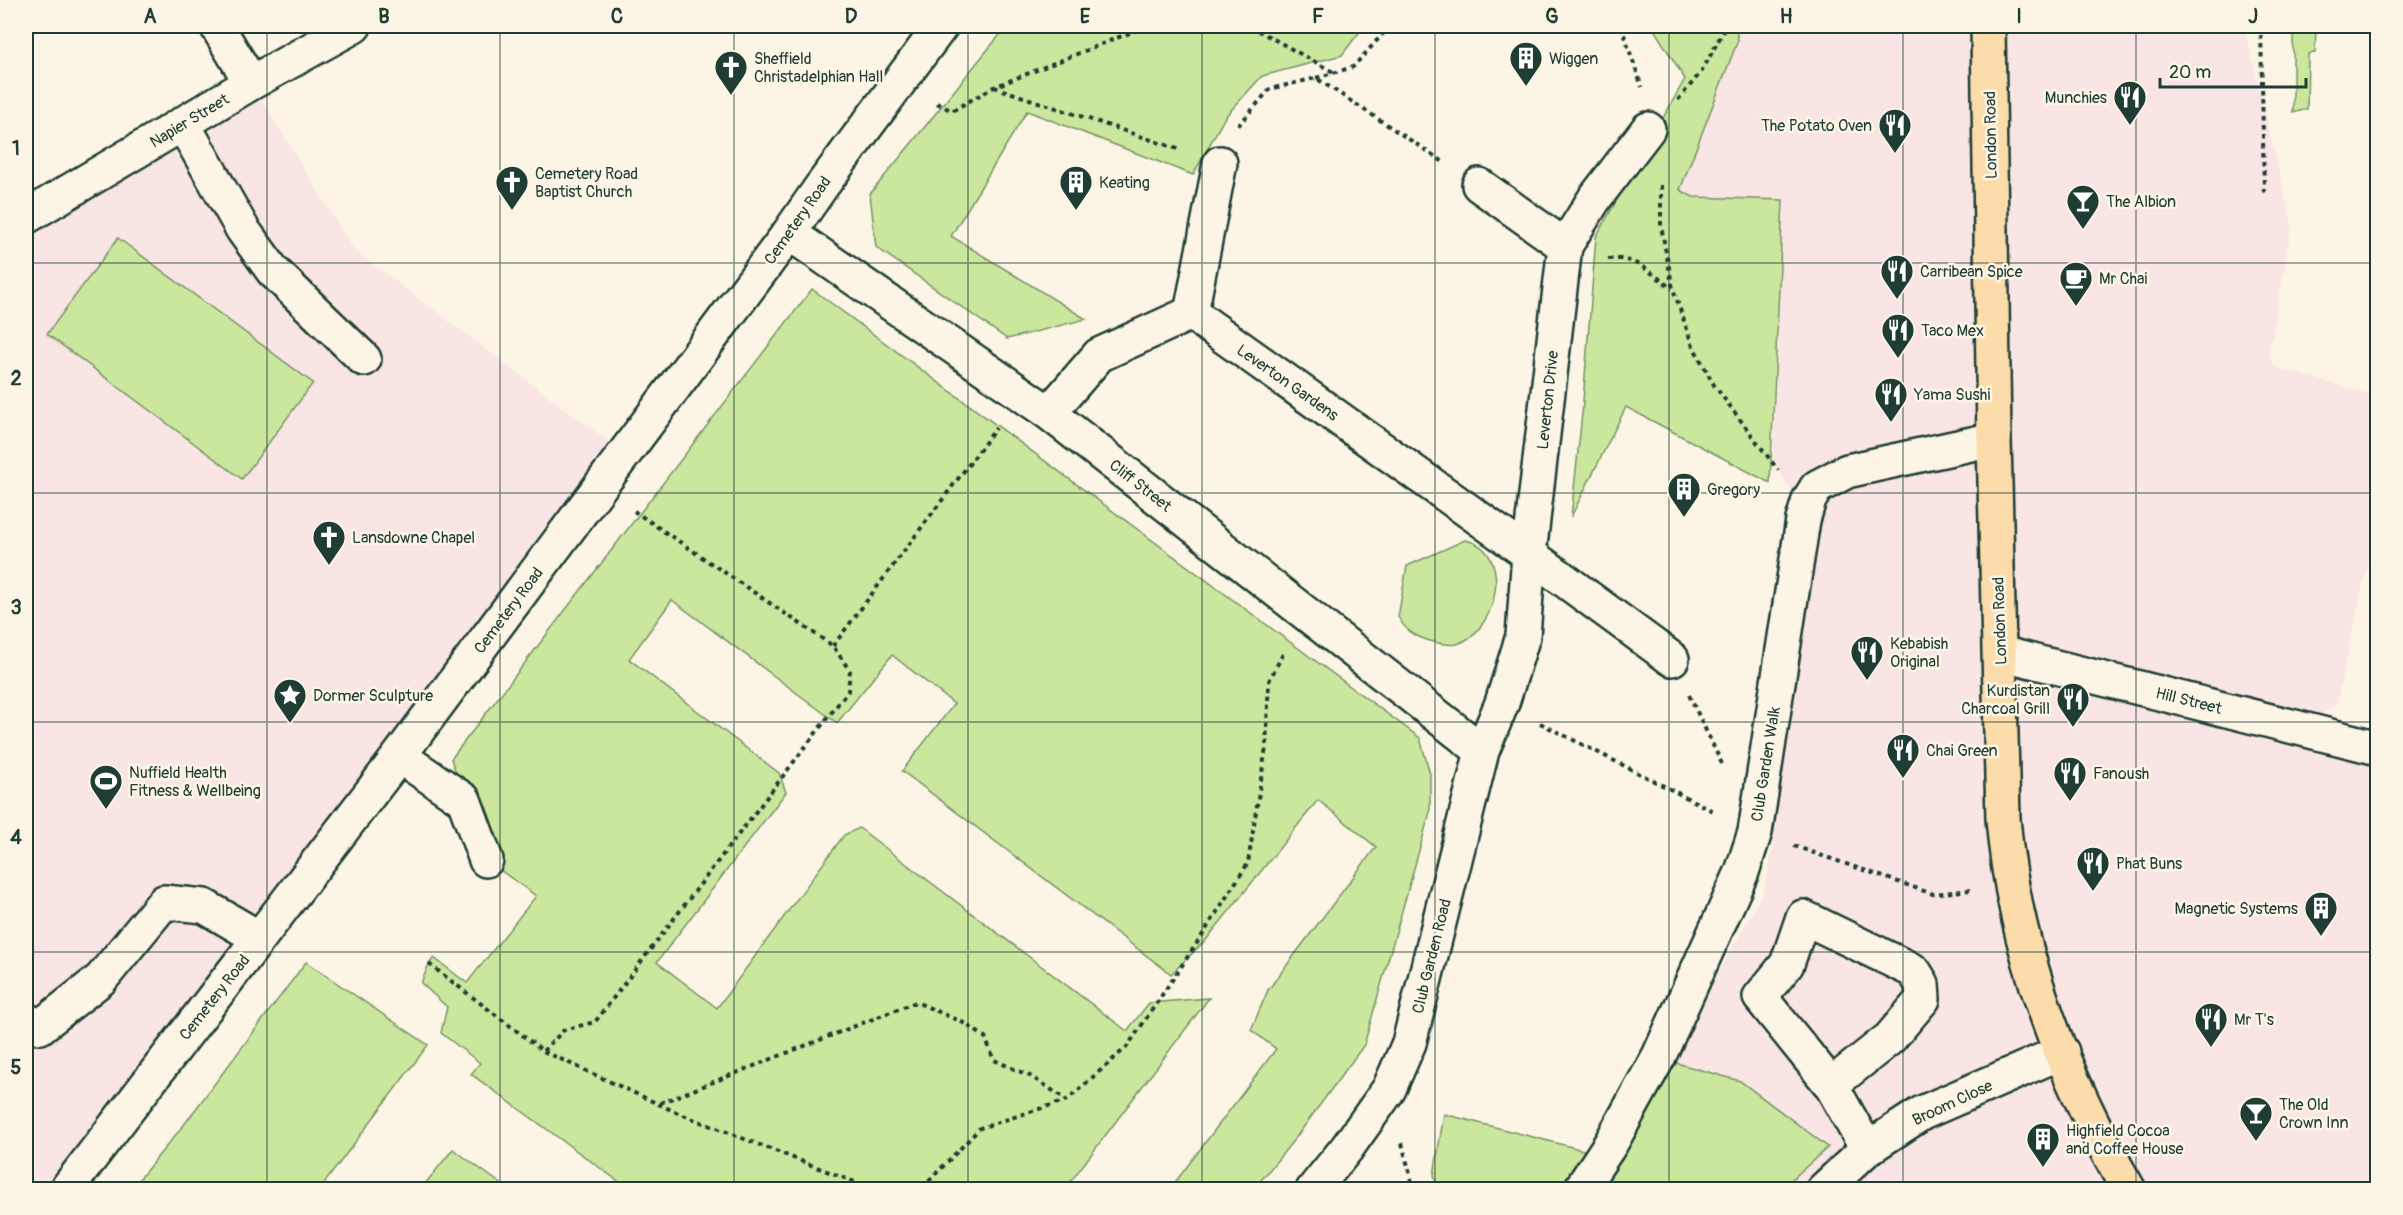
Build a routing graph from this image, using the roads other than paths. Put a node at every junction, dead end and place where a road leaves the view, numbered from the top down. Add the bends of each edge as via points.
1 (217, 26) edge
2 (354, 26) edge
3 (941, 26) edge
4 (1989, 27) edge
5 (251, 83) junction
6 (1657, 123) road end
7 (183, 124) junction
8 (1220, 163) road end
9 (1479, 185) road end
10 (26, 217) edge
11 (789, 233) junction
12 (1564, 255) junction
13 (1191, 313) junction
14 (364, 358) dead end
15 (1049, 413) junction
16 (1994, 439) junction
17 (1530, 554) junction
18 (2000, 653) junction
19 (1672, 659) road end
20 (2378, 748) edge
21 (1482, 751) junction
22 (399, 756) junction
23 (486, 860) dead end
24 (259, 939) junction
25 (26, 1020) edge
26 (2062, 1052) junction
27 (1830, 1085) junction
28 (1867, 1149) junction
29 (66, 1190) edge
30 (1313, 1190) edge
31 (1580, 1190) edge
32 (1823, 1190) edge
33 (2129, 1190) edge

1 - 5 street
2 - 5 street, Napier Street
3 - 11 street, Cemetery Road
4 - 16 main road, London Road
5 - 7 street, Napier Street
6 - 12 street, Leverton Drive via 1595,198
7 - 10 street, Napier Street
7 - 14 street via 243,230 267,263
8 - 13 street
9 - 12 street
11 - 15 street, Cliff Street
11 - 22 street, Cemetery Road
12 - 17 street, Leverton Drive
13 - 15 street via 1099,355
13 - 17 street, Leverton Gardens
15 - 21 street, Cliff Street
16 - 18 main road, London Road
16 - 31 street, Club Garden Walk via 1847,471 1817,487 1805,510 1755,832 1742,872 1659,1056
17 - 19 street, Leverton Gardens
17 - 21 street via 1523,636
18 - 20 street, Hill Street
18 - 26 main road, London Road via 2003,819 2011,885 2035,978
21 - 30 street, Club Garden Road via 1409,1043 1389,1089
22 - 23 street via 464,800
22 - 24 street, Cemetery Road
24 - 25 street via 204,906 164,902 101,979 40,1027
24 - 29 street, Cemetery Road
26 - 28 street, Broom Close via 1922,1113
26 - 33 main road, London Road
27 - 27 street via 1890,1038 1923,999 1922,984 1914,971 1803,917 1787,963 1760,997
27 - 28 street
28 - 32 street, Broom Close

